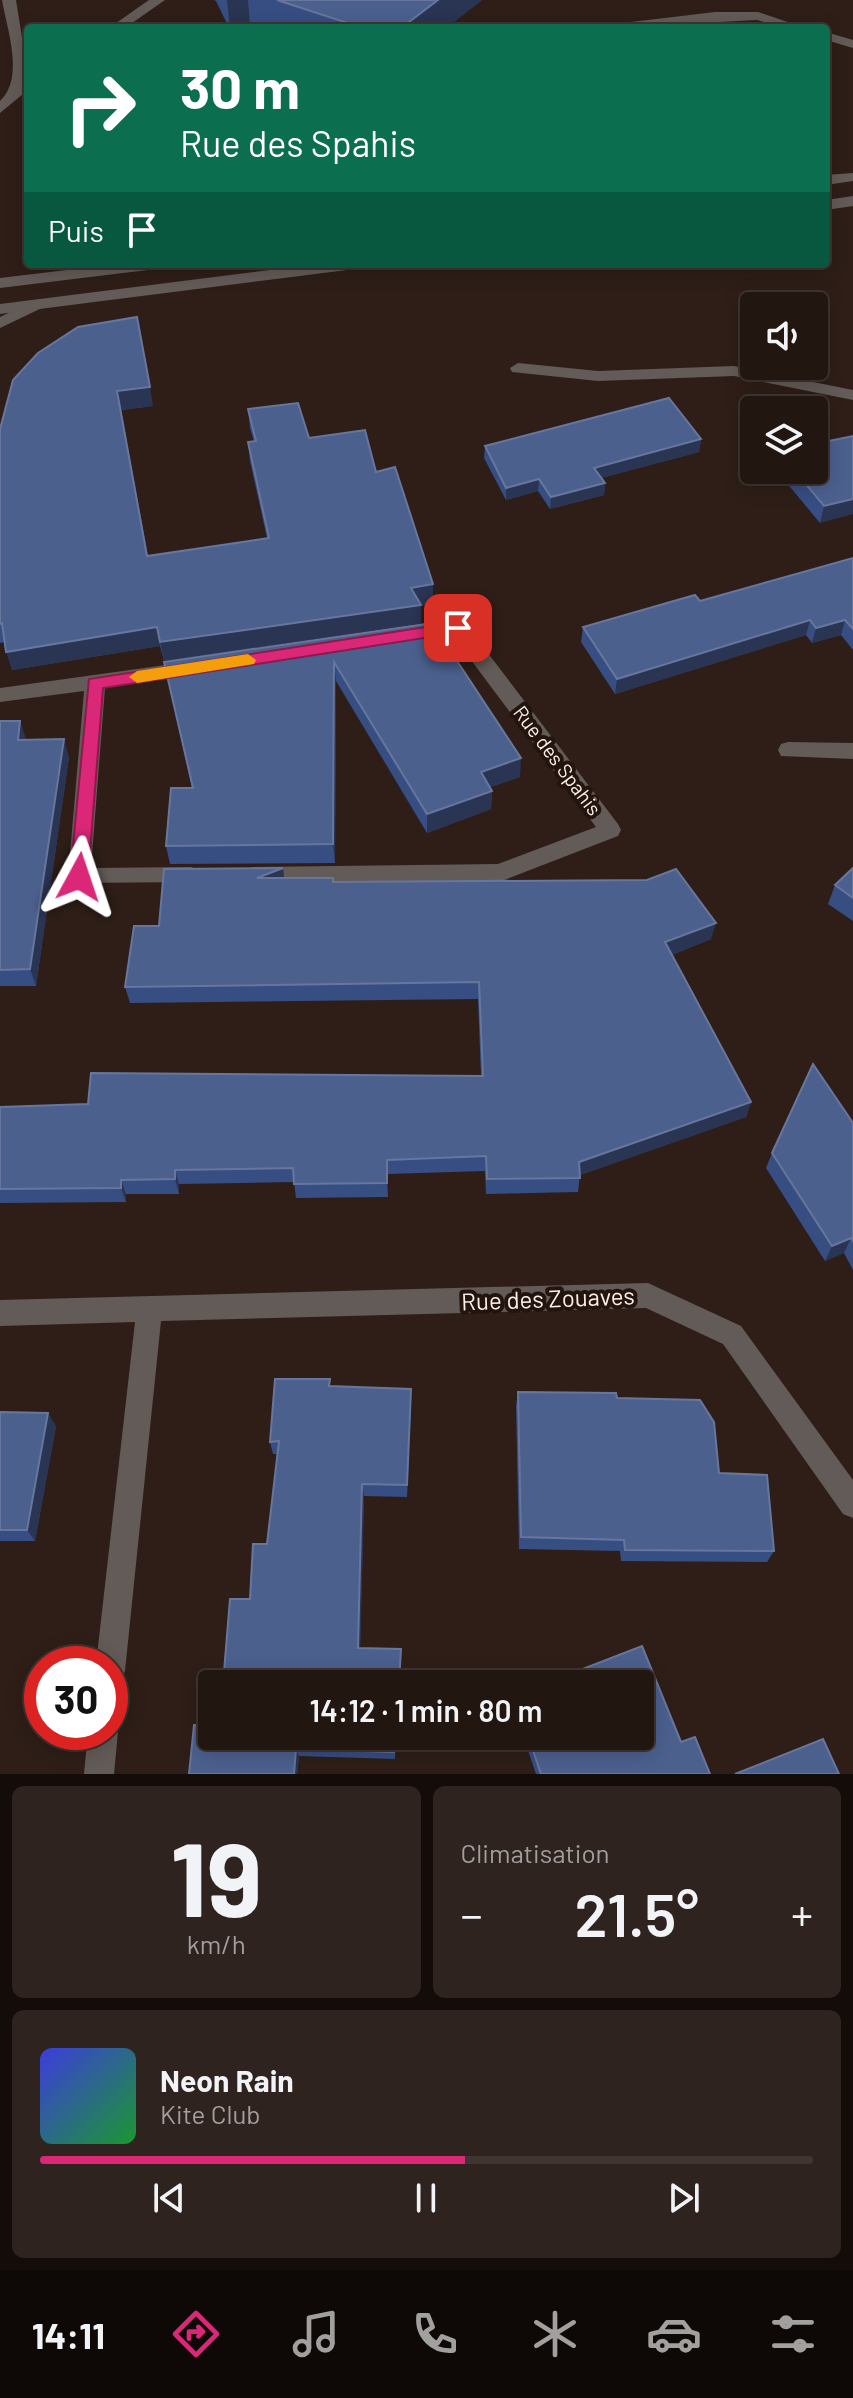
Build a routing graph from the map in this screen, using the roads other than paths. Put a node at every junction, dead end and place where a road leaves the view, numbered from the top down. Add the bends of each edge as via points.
1 (9, 0) edge
2 (154, 1) edge
3 (122, 24) edge
4 (648, 24) edge
5 (785, 24) edge
6 (830, 37) edge
7 (853, 44) edge
8 (22, 90) edge
9 (0, 109) edge
10 (853, 177) edge
11 (830, 180) edge
12 (853, 201) edge
13 (830, 204) edge
14 (123, 268) edge
15 (323, 268) edge
16 (0, 283) edge
17 (38, 304) junction
18 (0, 309) edge
19 (0, 323) edge
20 (518, 368) dead end
21 (853, 395) edge
22 (395, 637) edge
23 (221, 664) edge
24 (95, 683) junction
25 (0, 695) edge
26 (788, 750) dead end
27 (853, 751) edge
28 (149, 1310) junction
29 (0, 1313) edge
30 (853, 1504) edge
31 (113, 1646) edge
32 (101, 1750) edge
33 (99, 1774) edge

1 - 8 street
2 - 3 street
4 - 5 street via 758,16
6 - 7 street
8 - 9 street
10 - 11 street
12 - 13 street
14 - 16 street
15 - 17 street
17 - 18 street
17 - 19 street
20 - 21 street via 598,376 734,371
22 - 24 street, Rue des Spahis via 458,628 610,830 499,873 79,877
23 - 24 street
24 - 25 street
26 - 27 street
28 - 29 street, Rue des Zouaves
28 - 30 street, Rue des Zouaves via 648,1295 732,1335
28 - 31 street
32 - 33 street

